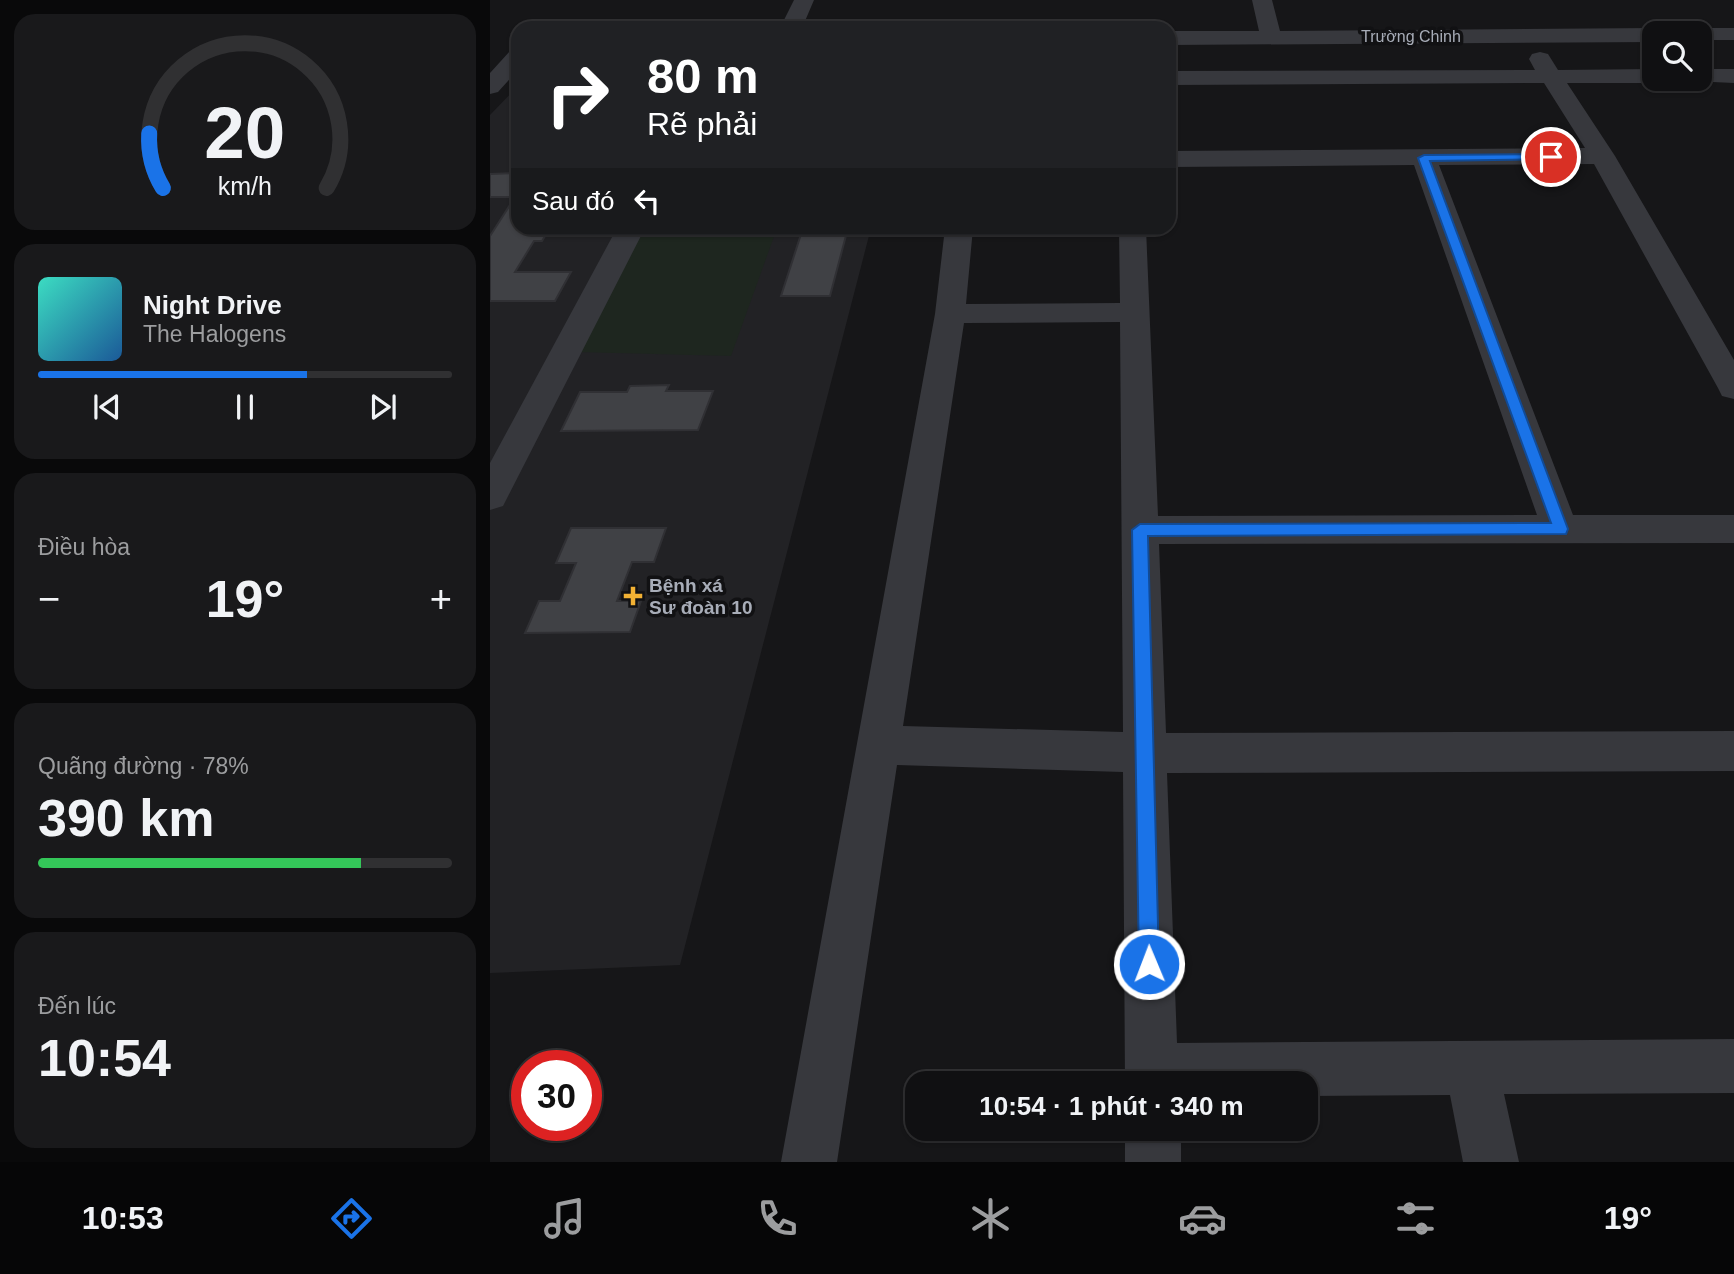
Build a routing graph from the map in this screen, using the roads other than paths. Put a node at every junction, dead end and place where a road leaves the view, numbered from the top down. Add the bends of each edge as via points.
1 (804, 0) edge
2 (1262, 0) edge
3 (795, 21) edge
4 (1712, 34) edge
5 (1734, 34) edge
6 (1642, 35) edge
7 (1271, 37) junction
8 (1176, 38) edge
9 (490, 52) edge
10 (1176, 53) edge
11 (1712, 54) edge
12 (1734, 54) edge
13 (1642, 55) edge
14 (511, 59) edge
15 (1545, 65) junction
16 (1642, 75) edge
17 (1712, 76) edge
18 (1734, 76) edge
19 (1176, 78) edge
20 (490, 87) edge
21 (1602, 156) junction
22 (1424, 158) junction
23 (1176, 159) edge
24 (627, 235) edge
25 (958, 235) edge
26 (1133, 235) edge
27 (1135, 312) junction
28 (950, 314) junction
29 (1734, 388) edge
30 (490, 496) edge
31 (1560, 529) junction
32 (1734, 529) edge
33 (1140, 530) junction
34 (879, 745) junction
35 (1734, 751) edge
36 (1144, 753) junction
37 (1734, 1066) edge
38 (1471, 1068) junction
39 (1152, 1071) edge
40 (1318, 1072) edge
41 (1153, 1141) edge
42 (809, 1162) edge
43 (1153, 1162) edge
44 (1491, 1162) edge

1 - 3 street
2 - 7 street
4 - 5 street
6 - 7 street, Trường Chinh
7 - 8 street, Trường Chinh
9 - 14 street
10 - 15 street, Trường Chinh
11 - 12 street
13 - 15 street, Trường Chinh
14 - 20 street
15 - 16 street, Trường Chinh
15 - 19 street, Trường Chinh
15 - 21 street
17 - 18 street
21 - 22 street
21 - 29 street
22 - 23 street
22 - 31 street
24 - 30 street
25 - 28 street
26 - 27 street
27 - 28 street
27 - 33 street
28 - 34 street
31 - 32 street
31 - 33 street
33 - 36 street
34 - 36 street
34 - 42 street
35 - 36 street
36 - 39 street
37 - 38 street
38 - 40 street
38 - 44 street
41 - 43 street

